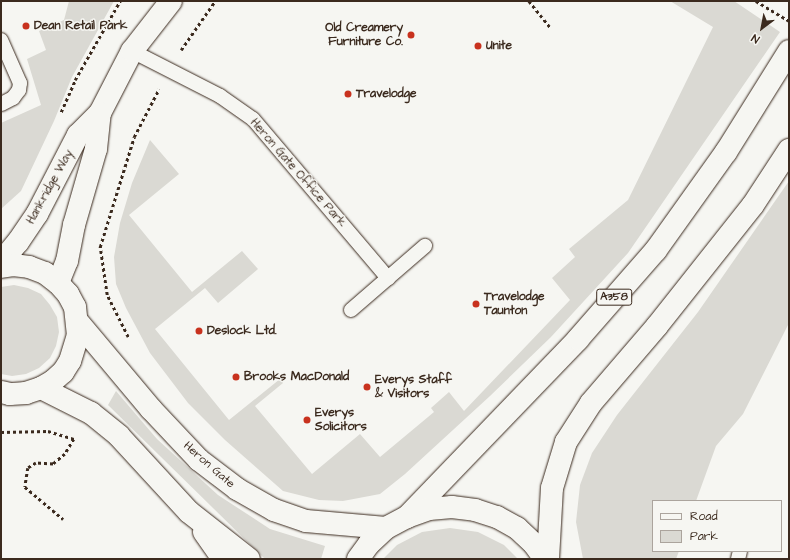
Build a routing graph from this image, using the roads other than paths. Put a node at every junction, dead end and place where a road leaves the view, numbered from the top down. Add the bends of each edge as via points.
1 (171, 1) edge
2 (1, 40) edge
3 (132, 51) junction
4 (789, 51) edge
5 (1, 104) edge
6 (100, 113) junction
7 (789, 150) edge
8 (425, 246) dead end
9 (1, 262) edge
10 (1, 266) edge
11 (388, 278) junction
12 (58, 283) junction
13 (351, 310) dead end
14 (78, 322) junction
15 (41, 388) junction
16 (1, 392) edge
17 (189, 512) junction
18 (406, 516) junction
19 (386, 528) junction
20 (223, 559) edge
21 (249, 559) edge
22 (358, 559) edge
23 (545, 559) edge
24 (548, 559) edge

1 - 3 street, Hankridge Way
2 - 5 lane via 20,83 19,90 13,98
3 - 6 street, Hankridge Way
3 - 11 lane, Heron Gate Office Park via 220,96 253,119
4 - 18 street, A358 via 726,152 656,250 578,339
6 - 9 street, Hankridge Way via 78,135 37,214
6 - 12 street, Hankridge Way via 96,149 74,225 67,261
7 - 24 street via 753,205 657,326 591,403 566,442 552,488
8 - 11 lane
10 - 12 street, Heron Gate via 30,267 45,273
11 - 13 lane
12 - 14 street, Heron Gate via 75,307
14 - 15 street, Heron Gate via 78,335 70,361 53,381
14 - 19 street, Heron Gate via 156,415 199,460 237,489 274,510 306,521
15 - 16 street, Heron Gate via 26,393
15 - 17 street via 91,413 120,436
17 - 20 street
17 - 21 street
18 - 19 street, A358
18 - 23 street, A358 via 429,509 452,507 475,510 497,517 517,528
19 - 22 street, A358

